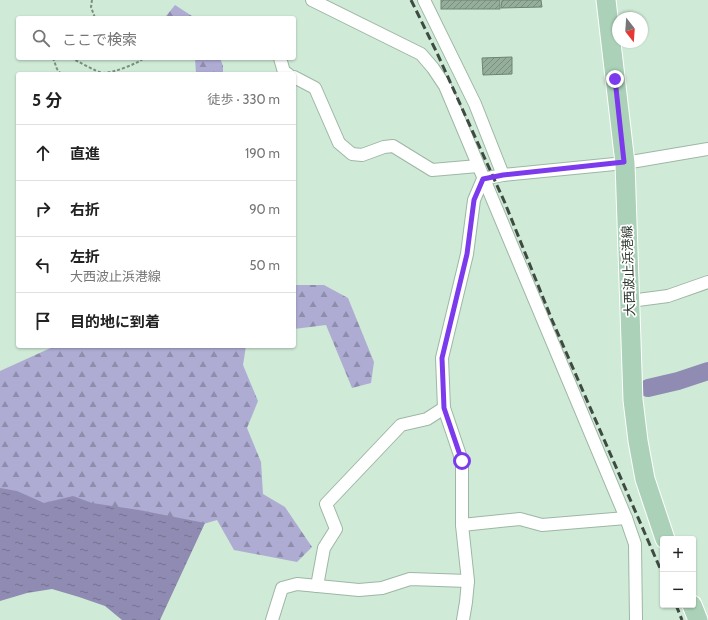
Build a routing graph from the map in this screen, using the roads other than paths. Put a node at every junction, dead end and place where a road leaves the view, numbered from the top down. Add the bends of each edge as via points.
1 (312, 0) edge
2 (424, 0) edge
3 (606, 0) edge
4 (281, 60) edge
5 (284, 72) edge
6 (296, 78) edge
7 (708, 149) edge
8 (624, 162) junction
9 (478, 166) junction
10 (503, 175) junction
11 (483, 179) junction
12 (708, 282) edge
13 (630, 301) junction
14 (444, 408) junction
15 (626, 518) junction
16 (462, 525) junction
17 (664, 536) edge
18 (468, 581) junction
19 (317, 586) junction
20 (693, 608) edge
21 (272, 620) edge
22 (462, 620) edge
23 (636, 620) edge
24 (698, 620) edge

1 - 9 street via 421,54 445,86
2 - 10 street via 475,104
3 - 8 main road, 大西波止浜港線
4 - 5 street
6 - 9 street via 315,88 339,143 352,154 362,155 393,146 432,170
7 - 8 street
8 - 10 street
8 - 13 main road, 大西波止浜港線
9 - 11 street
10 - 11 street
11 - 14 street via 474,200 467,254 442,358
11 - 15 street
12 - 13 street via 668,296
13 - 17 main road, 大西波止浜港線 via 630,354 638,441 645,479
14 - 16 street via 462,461
14 - 19 street via 427,419 401,425 326,504 336,529 324,548
15 - 16 street via 542,525 520,519
15 - 23 street via 635,544
16 - 18 street
18 - 19 street via 410,579 382,588 359,590
18 - 22 street
19 - 21 street via 297,584 282,588
20 - 24 main road

